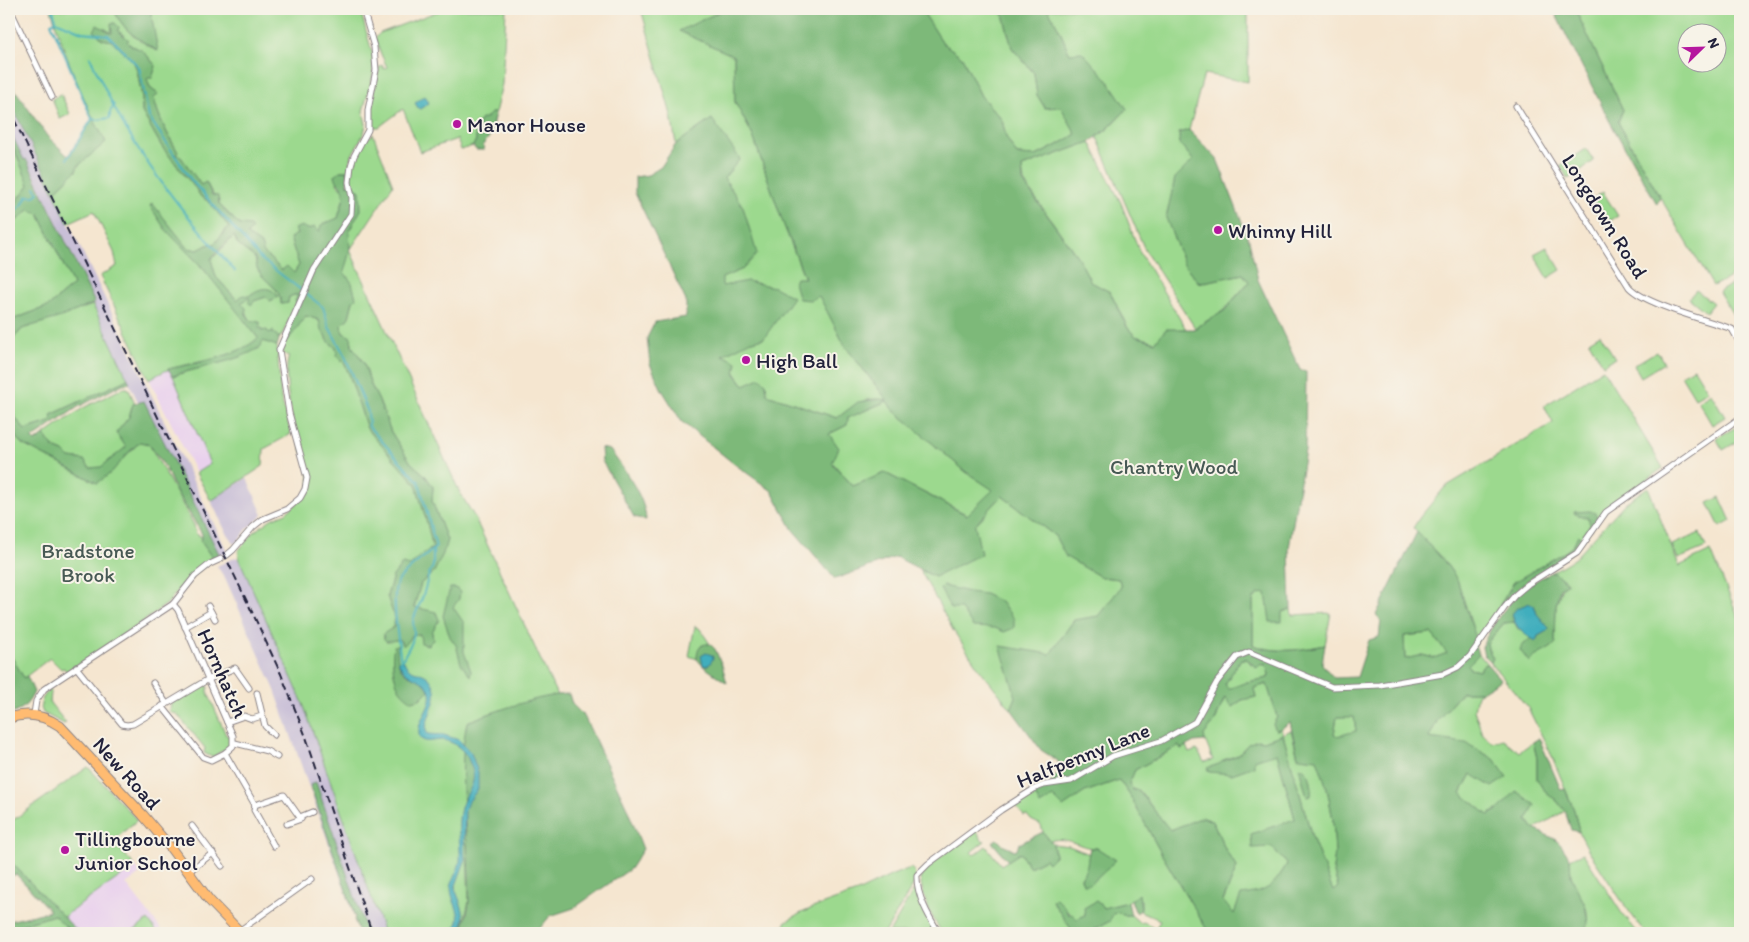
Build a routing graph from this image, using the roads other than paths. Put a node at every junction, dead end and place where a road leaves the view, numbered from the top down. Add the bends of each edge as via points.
1 (10, 9) edge
2 (363, 9) edge
3 (52, 97) dead end
4 (1516, 106) dead end
5 (1740, 343) edge
6 (1740, 418) edge
7 (227, 555) dead end
8 (221, 558) dead end
9 (173, 604) junction
10 (208, 606) dead end
11 (211, 612) junction
12 (215, 619) dead end
13 (185, 627) junction
14 (76, 667) junction
15 (208, 680) junction
16 (153, 683) dead end
17 (249, 688) dead end
18 (257, 692) dead end
19 (164, 705) junction
20 (34, 714) junction
21 (262, 716) junction
22 (9, 718) edge
23 (227, 722) junction
24 (274, 734) dead end
25 (234, 743) junction
26 (225, 753) junction
27 (277, 757) dead end
28 (255, 805) junction
29 (312, 812) dead end
30 (300, 817) junction
31 (287, 824) dead end
32 (192, 826) dead end
33 (274, 846) dead end
34 (213, 854) junction
35 (222, 866) dead end
36 (188, 872) junction
37 (312, 879) dead end
38 (240, 932) edge
39 (939, 933) edge

1 - 3 street
2 - 7 street via 376,60 375,81 368,110 368,130 351,166 351,214 321,259 279,350 290,421 307,478 306,489 286,509 252,527
4 - 5 street, Longdown Road via 1629,287 1648,300 1732,329
6 - 39 street, Halfpenny Lane via 1606,512 1576,553 1516,595 1458,667 1443,674 1380,685 1332,687 1249,652 1238,657 1217,682 1195,722 1161,741 1113,756 1071,781 1044,785 1014,801 928,864 918,875 920,895
8 - 9 street via 195,576
9 - 13 street, Hornhatch
9 - 14 street
10 - 11 street
11 - 12 street
11 - 13 street
13 - 15 street, Hornhatch
14 - 19 street via 124,725 133,724
14 - 20 street via 44,689 36,701
15 - 17 street via 235,668
15 - 19 street
15 - 23 street, Hornhatch
16 - 19 street
18 - 21 street
19 - 26 street via 203,757 214,759
20 - 22 main road
20 - 36 main road, New Road via 54,722 70,736 143,815
21 - 23 street via 252,719 244,716
21 - 24 street via 265,726
23 - 25 street, Hornhatch
25 - 26 street, Hornhatch
25 - 27 street via 268,751
26 - 28 street
28 - 30 street via 284,795
28 - 33 street via 254,810
29 - 30 street
30 - 31 street
32 - 34 street
34 - 35 street
34 - 36 street
36 - 38 main road, New Road
37 - 38 street

